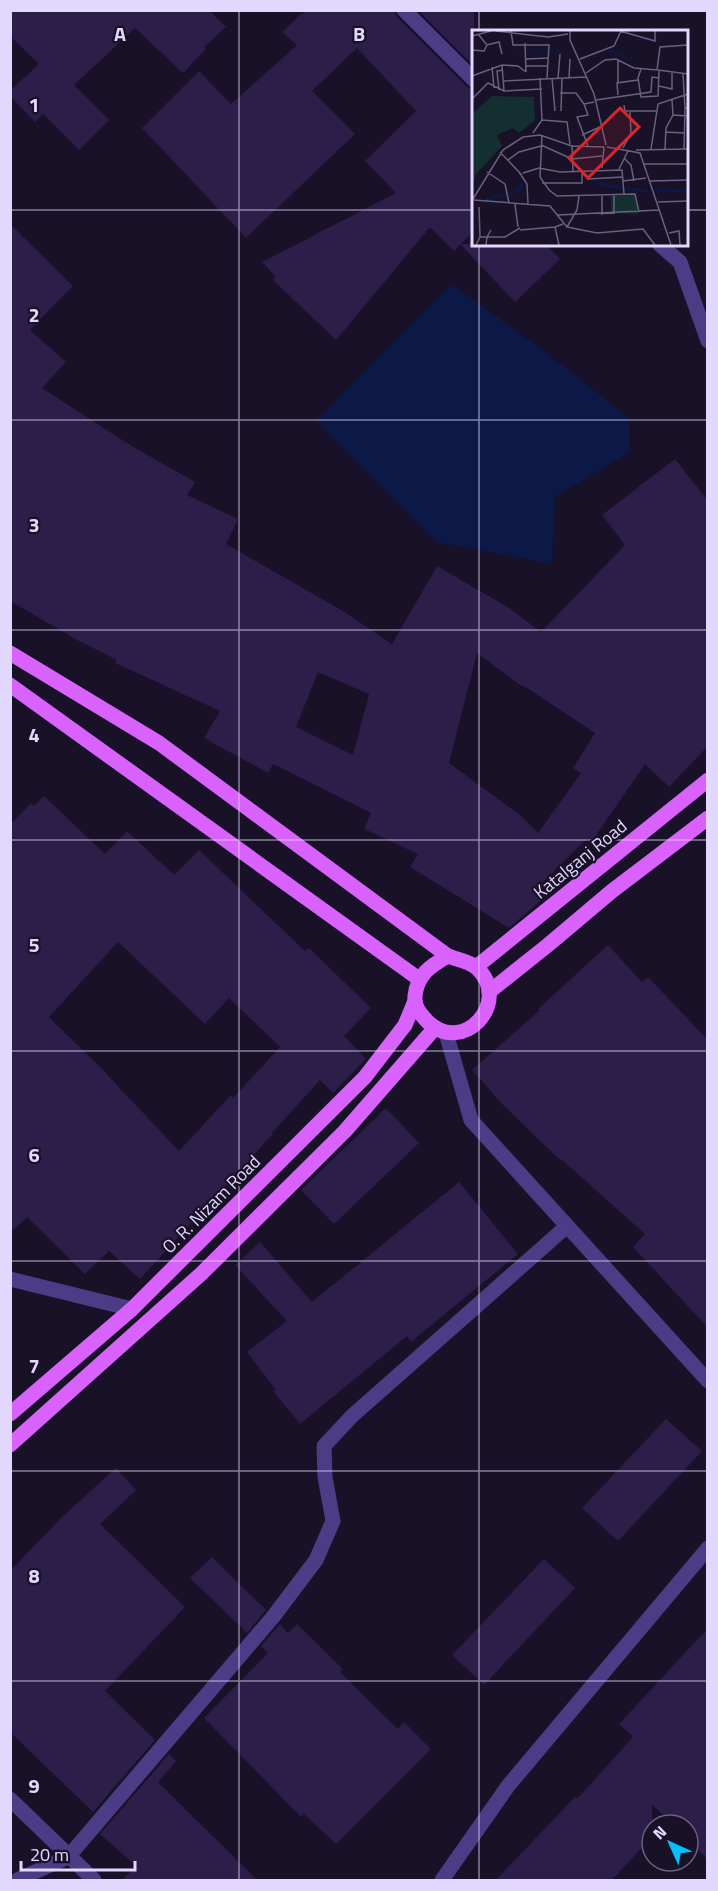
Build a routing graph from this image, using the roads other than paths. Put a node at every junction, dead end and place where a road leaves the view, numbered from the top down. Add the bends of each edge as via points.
1 (404, 10) edge
2 (472, 78) edge
3 (661, 246) edge
4 (708, 341) edge
5 (10, 652) edge
6 (10, 685) edge
7 (708, 780) edge
8 (708, 818) edge
9 (448, 956) junction
10 (476, 967) junction
11 (419, 979) junction
12 (489, 992) junction
13 (415, 1001) junction
14 (440, 1031) junction
15 (567, 1226) junction
16 (10, 1279) edge
17 (132, 1309) junction
18 (708, 1380) edge
19 (10, 1414) edge
20 (10, 1445) edge
21 (708, 1548) edge
22 (10, 1799) edge
23 (68, 1857) junction
24 (446, 1879) edge
25 (17, 1881) edge
26 (94, 1881) edge

1 - 2 street
3 - 4 street via 680,262
5 - 9 main road via 159,743
6 - 11 main road
7 - 10 main road, Katalganj Road
8 - 12 main road
9 - 10 main road
9 - 11 main road via 429,967
10 - 12 main road
11 - 13 main road
12 - 14 main road via 486,1012 479,1022 458,1033
13 - 14 main road via 419,1012
13 - 17 main road, O. R. Nizam Road via 405,1025 365,1077
14 - 15 street via 471,1120
14 - 20 main road via 201,1274
15 - 18 street
15 - 23 street via 352,1416 324,1446 333,1521 316,1560 273,1617
16 - 17 street
17 - 19 main road, O. R. Nizam Road
21 - 24 street via 508,1786
22 - 23 street
23 - 25 street
23 - 26 street

